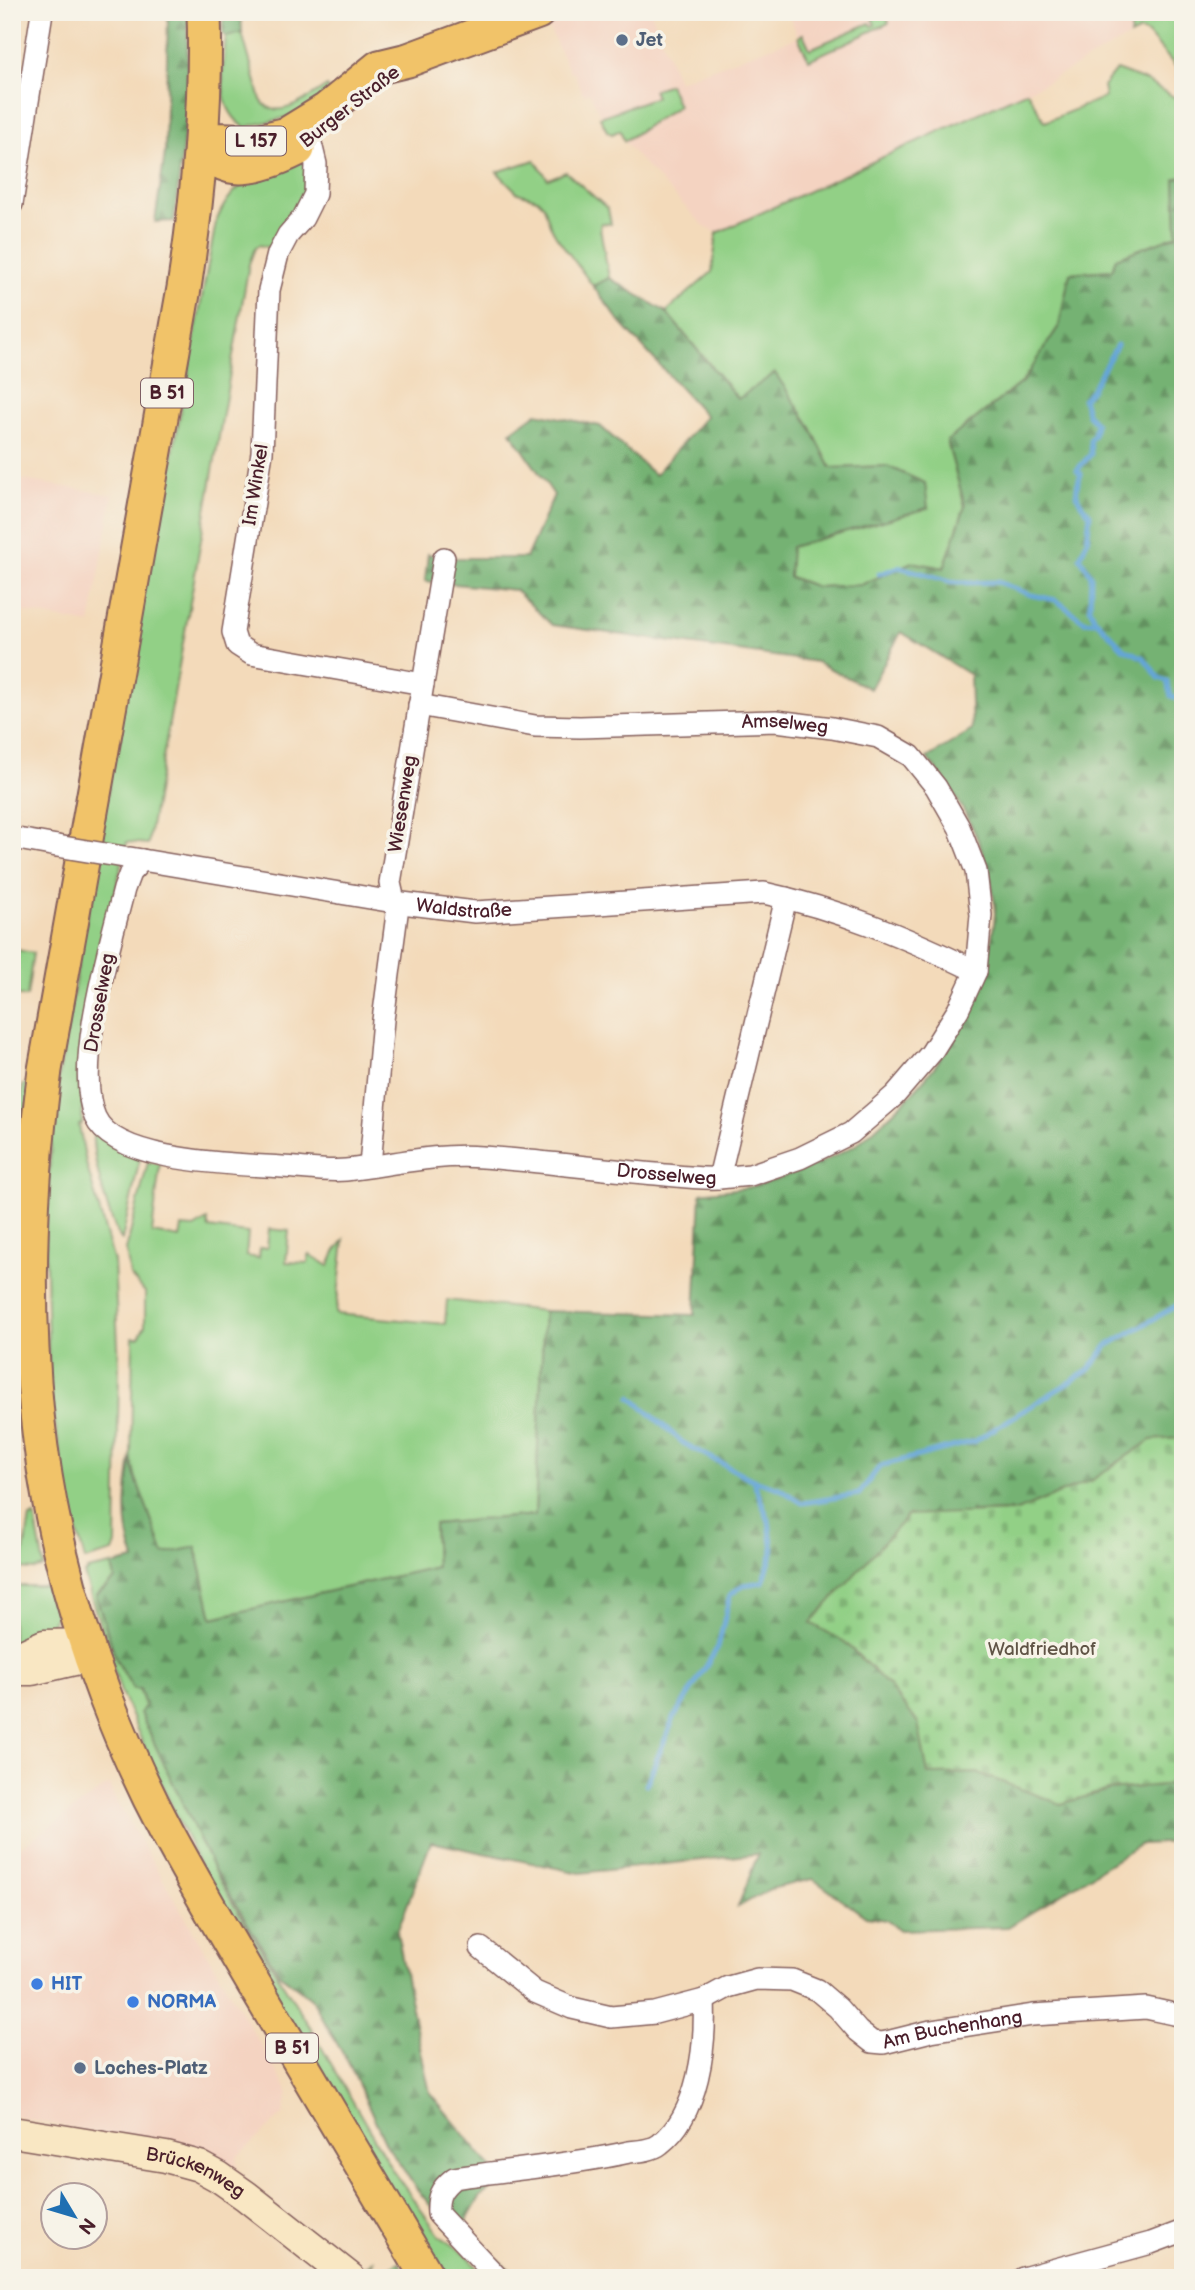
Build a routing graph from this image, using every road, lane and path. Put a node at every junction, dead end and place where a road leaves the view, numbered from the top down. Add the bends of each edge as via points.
1 (42, 12) edge
2 (204, 12) edge
3 (538, 12) edge
4 (494, 20) edge
5 (309, 132) junction
6 (202, 139) junction
7 (17, 146) edge
8 (255, 166) junction
9 (12, 204) edge
10 (195, 216) junction
11 (444, 558) dead end
12 (423, 684) junction
13 (419, 705) junction
14 (12, 838) edge
15 (133, 859) junction
16 (786, 898) junction
17 (394, 902) junction
18 (976, 971) junction
19 (370, 1165) junction
20 (719, 1178) junction
21 (66, 1573) junction
22 (44, 1645) junction
23 (90, 1650) junction
24 (12, 1660) edge
25 (12, 1670) edge
26 (481, 1948) dead end
27 (704, 2000) junction
28 (1183, 2016) edge
29 (12, 2132) edge
30 (1183, 2231) edge
31 (350, 2278) edge
32 (428, 2278) edge
33 (498, 2278) edge
34 (1023, 2278) edge

1 - 7 street
2 - 6 main road, B 51
3 - 4 main road, Burger Straße / L 157
4 - 5 main road, Burger Straße / L 157 via 408,60 387,82
5 - 6 main road, Burger Straße / L 157 via 250,141
5 - 8 main road, Burger Straße / L 157 via 285,156
5 - 12 street, Im Winkel via 315,194 283,244 269,290 262,453 233,632 237,645 251,654
6 - 8 main road, Burger Straße / L 157 via 205,149 221,163
6 - 10 main road, B 51
7 - 9 street
8 - 10 main road via 221,187
10 - 21 main road, B 51 via 37,1132 30,1267 34,1362 43,1461
11 - 12 street
12 - 13 street
13 - 17 street, Wiesenweg via 390,883
13 - 18 street, Amselweg via 535,726 776,721 878,737 911,756 959,827 975,871 981,915
14 - 15 street, Waldstraße, bridge
15 - 17 street, Waldstraße
15 - 19 street, Drosselweg via 95,1007 89,1086 102,1128 123,1142 184,1160 344,1170
16 - 17 street, Waldstraße via 753,893 475,912
16 - 18 street via 901,935
16 - 20 street, Drosselweg
17 - 19 street via 397,914
18 - 20 street, Amselweg via 931,1053 895,1095 851,1133 800,1158 750,1175
19 - 20 street, Drosselweg via 479,1156
21 - 22 street via 60,1624
21 - 23 main road, B 51
22 - 23 street
22 - 24 street
23 - 25 street via 33,1670
23 - 32 main road, B 51 via 119,1728 166,1830
26 - 27 street, Am Buchenhang via 535,1992 572,2008 611,2017 655,2013
27 - 28 street, Am Buchenhang via 757,1979 792,1980 817,1990 872,2042 883,2043 1033,2015 1146,2008
27 - 33 street via 705,2032 693,2093 680,2124 658,2147 454,2178 443,2187 437,2199 438,2214
29 - 31 street, Brückenweg via 199,2166 246,2196
30 - 34 street

